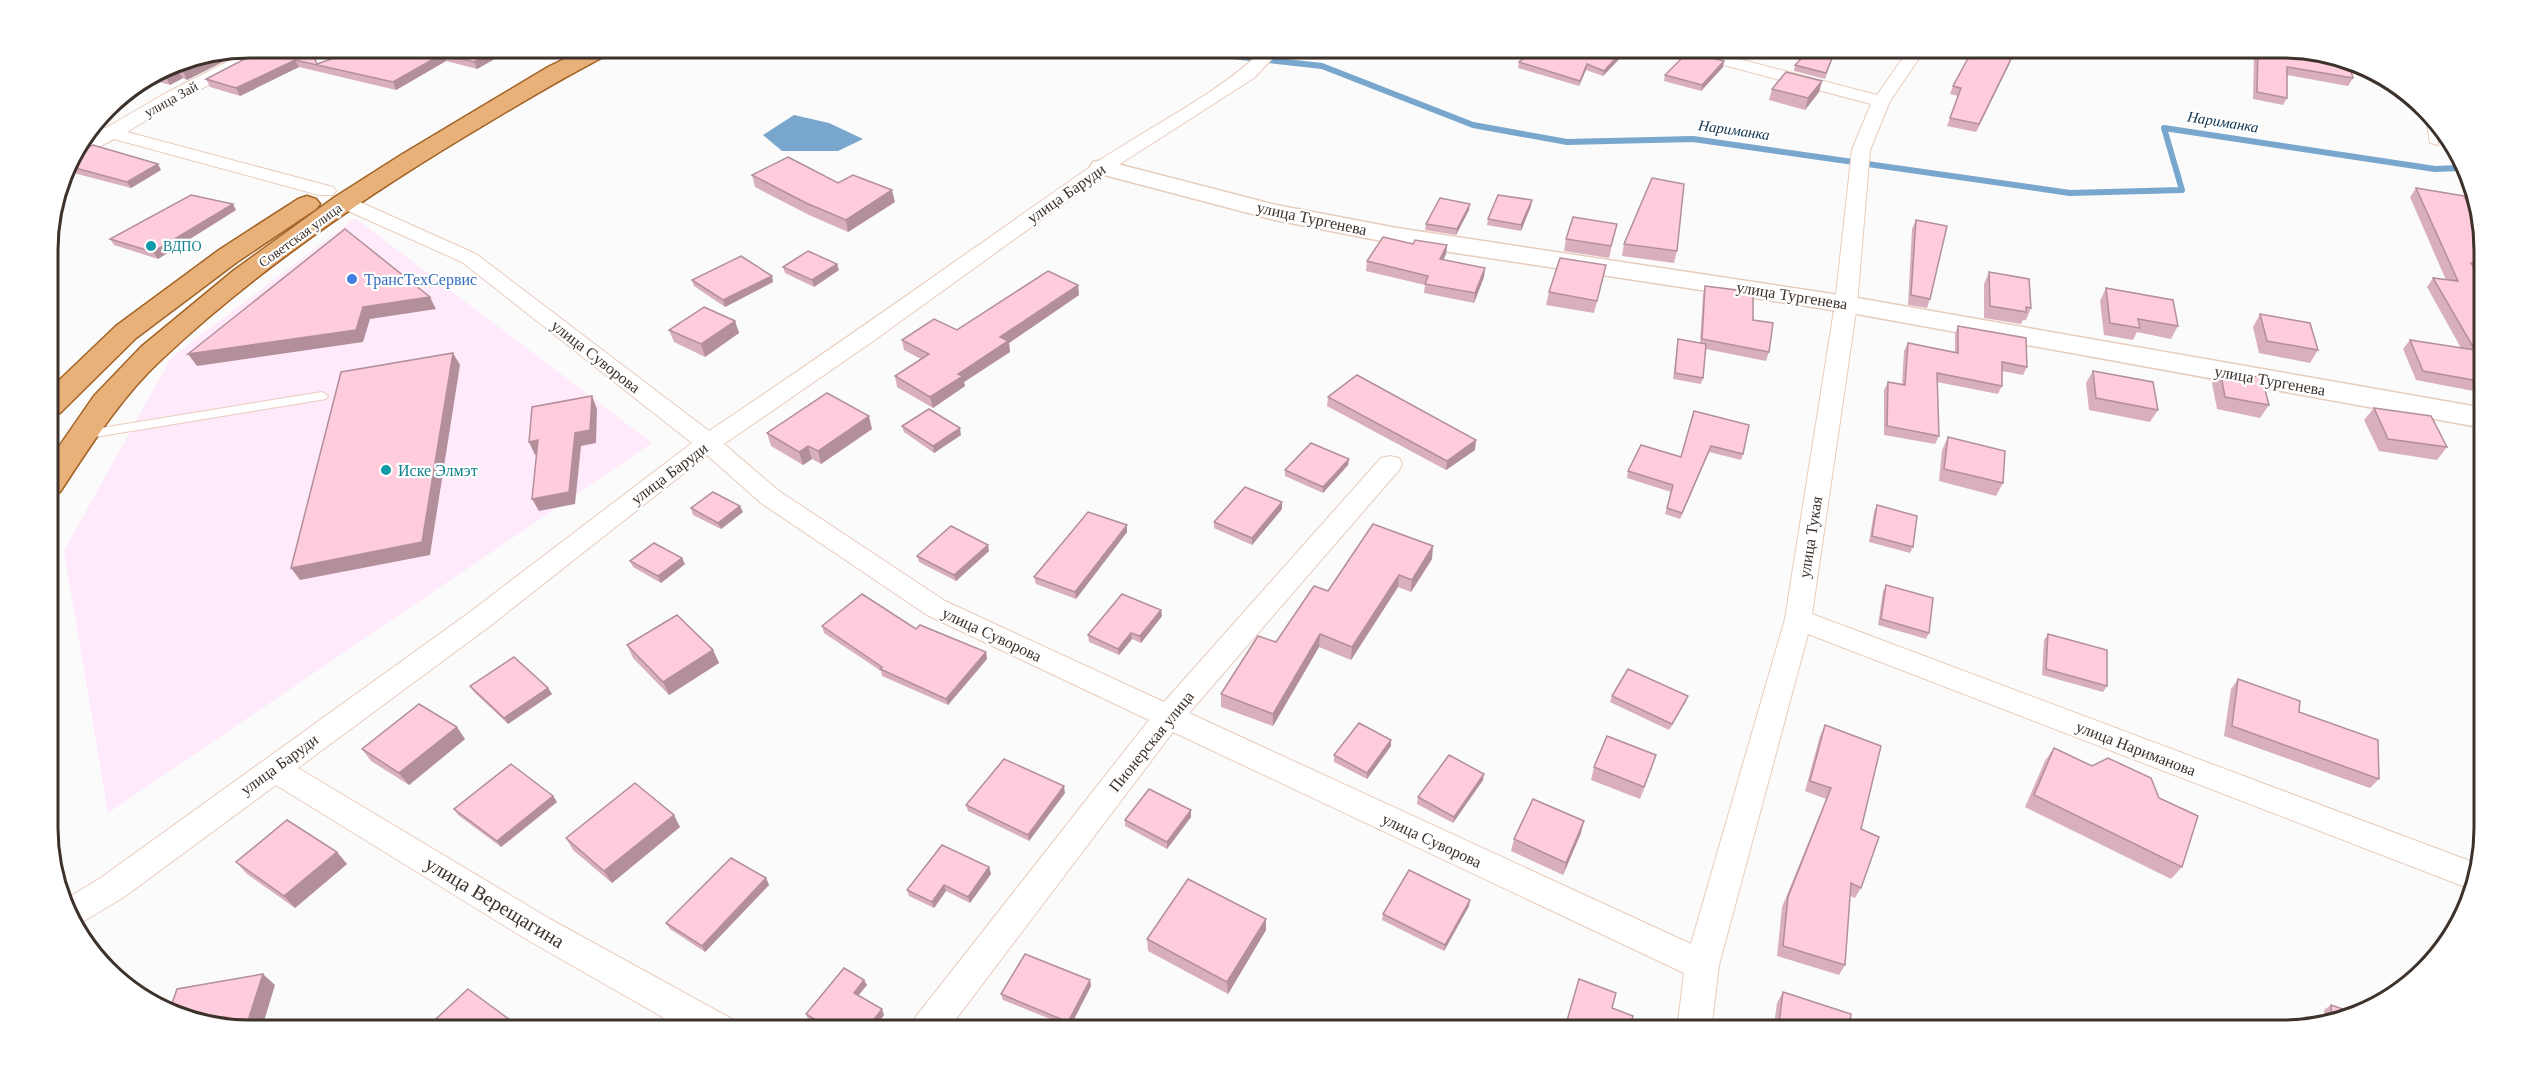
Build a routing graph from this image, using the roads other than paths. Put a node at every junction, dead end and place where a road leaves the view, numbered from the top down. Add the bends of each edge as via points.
1 (1264, 58) edge
2 (1717, 58) edge
3 (1911, 58) edge
4 (246, 59) edge
5 (551, 62) edge
6 (1881, 101) junction
7 (104, 130) edge
8 (2433, 132) edge
9 (2435, 142) dead end
10 (1101, 167) junction
11 (335, 197) junction
12 (1846, 304) junction
13 (322, 396) dead end
14 (59, 397) edge
15 (2474, 416) edge
16 (81, 435) junction
17 (708, 443) junction
18 (1390, 464) dead end
19 (59, 469) edge
20 (1798, 619) junction
21 (1167, 718) junction
22 (273, 768) junction
23 (2469, 875) edge
24 (77, 910) edge
25 (1701, 965) junction
26 (700, 1020) edge
27 (935, 1020) edge
28 (1695, 1020) edge

1 - 10 street, улица Баруди via 1248,74
2 - 6 street
3 - 6 street, улица Тукая
4 - 7 street, улица Зай
5 - 11 main road, Советская улица via 409,160
6 - 12 street, улица Тукая via 1862,150
7 - 11 street, улица Суворова
8 - 9 lane
10 - 12 street, улица Тургенева via 1275,212 1397,236
10 - 17 street, улица Баруди
11 - 14 main road, Советская улица via 228,256 126,332
11 - 16 main road, Советская улица via 151,353
11 - 17 street, улица Суворова via 469,258
12 - 15 street, улица Тургенева
12 - 20 street, улица Тукая
13 - 16 lane
16 - 19 main road, Советская улица
17 - 21 street, улица Суворова via 770,498 936,608
17 - 22 street, улица Баруди via 480,619
18 - 21 street, Пионерская улица
20 - 23 street, улица Нариманова
20 - 25 street, улица Тукая
21 - 25 street, улица Суворова
21 - 27 street, Пионерская улица
22 - 24 street, улица Баруди
22 - 26 street, улица Верещагина via 538,929
25 - 28 street, улица Тукая

